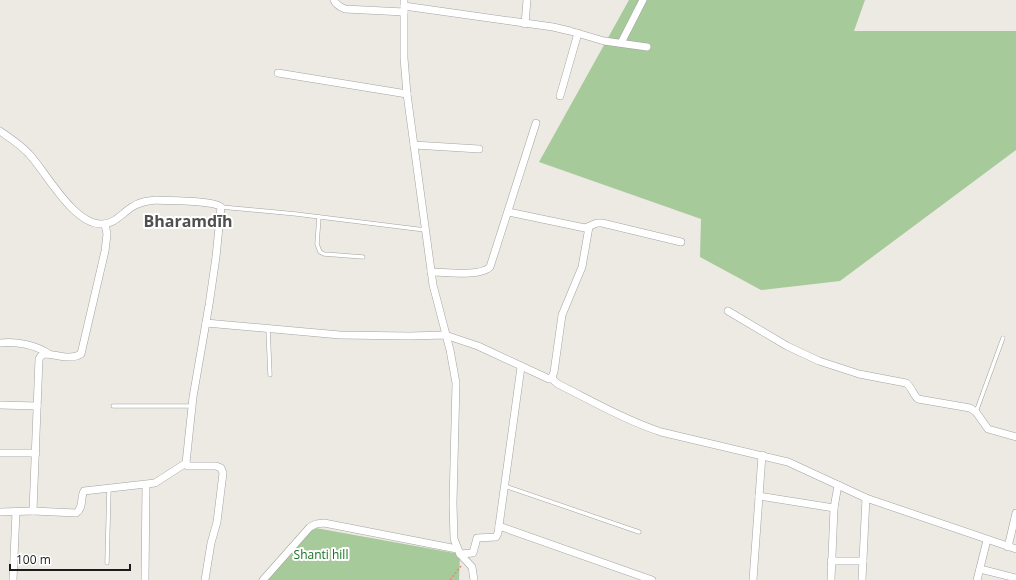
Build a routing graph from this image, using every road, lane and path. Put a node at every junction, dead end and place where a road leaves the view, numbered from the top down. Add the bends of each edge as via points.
1 (334, 0) edge
2 (527, 0) edge
3 (643, 0) edge
4 (404, 6) edge
5 (525, 24) junction
6 (578, 33) junction
7 (621, 43) junction
8 (647, 47) dead end
9 (278, 74) dead end
10 (407, 94) junction
11 (560, 96) dead end
12 (536, 123) dead end
13 (0, 131) edge
14 (414, 145) junction
15 (479, 150) dead end
16 (221, 207) junction
17 (508, 212) junction
18 (320, 217) junction
19 (105, 224) junction
20 (588, 228) junction
21 (426, 230) junction
22 (681, 242) dead end
23 (363, 257) dead end
24 (431, 272) junction
25 (728, 311) dead end
26 (206, 323) junction
27 (268, 329) junction
28 (445, 335) junction
29 (1003, 338) dead end
30 (0, 343) edge
31 (49, 354) junction
32 (521, 367) junction
33 (270, 375) dead end
34 (551, 378) junction
35 (0, 405) edge
36 (37, 406) junction
37 (113, 406) dead end
38 (192, 406) junction
39 (976, 412) junction
40 (1016, 437) edge
41 (0, 453) edge
42 (36, 453) junction
43 (762, 455) junction
44 (186, 463) junction
45 (838, 484) junction
46 (146, 485) junction
47 (505, 486) junction
48 (109, 488) junction
49 (759, 496) junction
50 (866, 498) junction
51 (834, 508) junction
52 (33, 511) junction
53 (0, 512) edge
54 (16, 512) junction
55 (1016, 513) edge
56 (499, 526) junction
57 (640, 532) dead end
58 (987, 540) junction
59 (1008, 547) junction
60 (1016, 549) edge
61 (459, 552) junction
62 (465, 560) junction
63 (831, 561) junction
64 (863, 561) junction
65 (107, 563) dead end
66 (980, 569) junction
67 (1016, 578) edge
68 (13, 580) edge
69 (145, 580) edge
70 (205, 580) edge
71 (263, 580) edge
72 (450, 580) edge
73 (474, 580) edge
74 (652, 580) edge
75 (753, 580) edge
76 (831, 580) edge
77 (862, 580) edge
78 (977, 580) edge

1 - 4 street via 345,9
2 - 5 street
3 - 7 street
4 - 5 street
4 - 10 street
5 - 6 street
6 - 7 street via 599,40
6 - 11 street
7 - 8 street
9 - 10 street
10 - 14 street
12 - 17 street
13 - 19 street via 29,154 82,217 94,223
14 - 15 street
14 - 21 street
16 - 18 lane
16 - 19 street via 218,204 148,201 133,206
16 - 26 street
17 - 20 street
17 - 24 street via 492,263 487,270
18 - 21 lane
18 - 23 lane via 317,244 320,252
19 - 31 street via 107,234 104,251 81,354 77,357
20 - 22 street via 602,223
20 - 34 street via 582,267 562,315
21 - 24 street
24 - 28 street
25 - 39 street via 787,346 819,361 859,374 903,382 918,399 970,408
26 - 27 street
26 - 38 street
27 - 28 street via 340,335
27 - 33 lane
28 - 32 street via 478,346
28 - 61 street via 456,383 453,532
29 - 39 lane
30 - 31 street via 40,348
31 - 36 street via 44,354 39,359
32 - 34 street via 546,379
32 - 47 street
34 - 43 street via 558,384 648,428
35 - 36 street
36 - 42 street
37 - 38 lane
38 - 44 street
39 - 40 street via 988,429
41 - 42 street
42 - 52 street
43 - 45 street via 795,464
43 - 49 street
44 - 46 street via 160,480
44 - 70 street via 187,466 216,466 221,468 223,473 217,522
45 - 50 street
45 - 51 street
46 - 48 street
46 - 69 street
47 - 56 street
47 - 57 lane
48 - 52 street via 84,491 81,508 76,513
48 - 65 lane
49 - 51 street
49 - 75 street
50 - 58 street
50 - 64 street
51 - 63 street
52 - 54 street
53 - 54 street
54 - 68 street
55 - 59 street
56 - 61 street via 496,536 477,538 474,553
56 - 74 street
58 - 59 street
58 - 66 street
59 - 60 street
61 - 62 street
61 - 71 street via 324,523 316,524 310,527
62 - 72 path
62 - 73 street via 472,567
63 - 64 street
63 - 76 street
64 - 77 street
66 - 67 street
66 - 78 street

